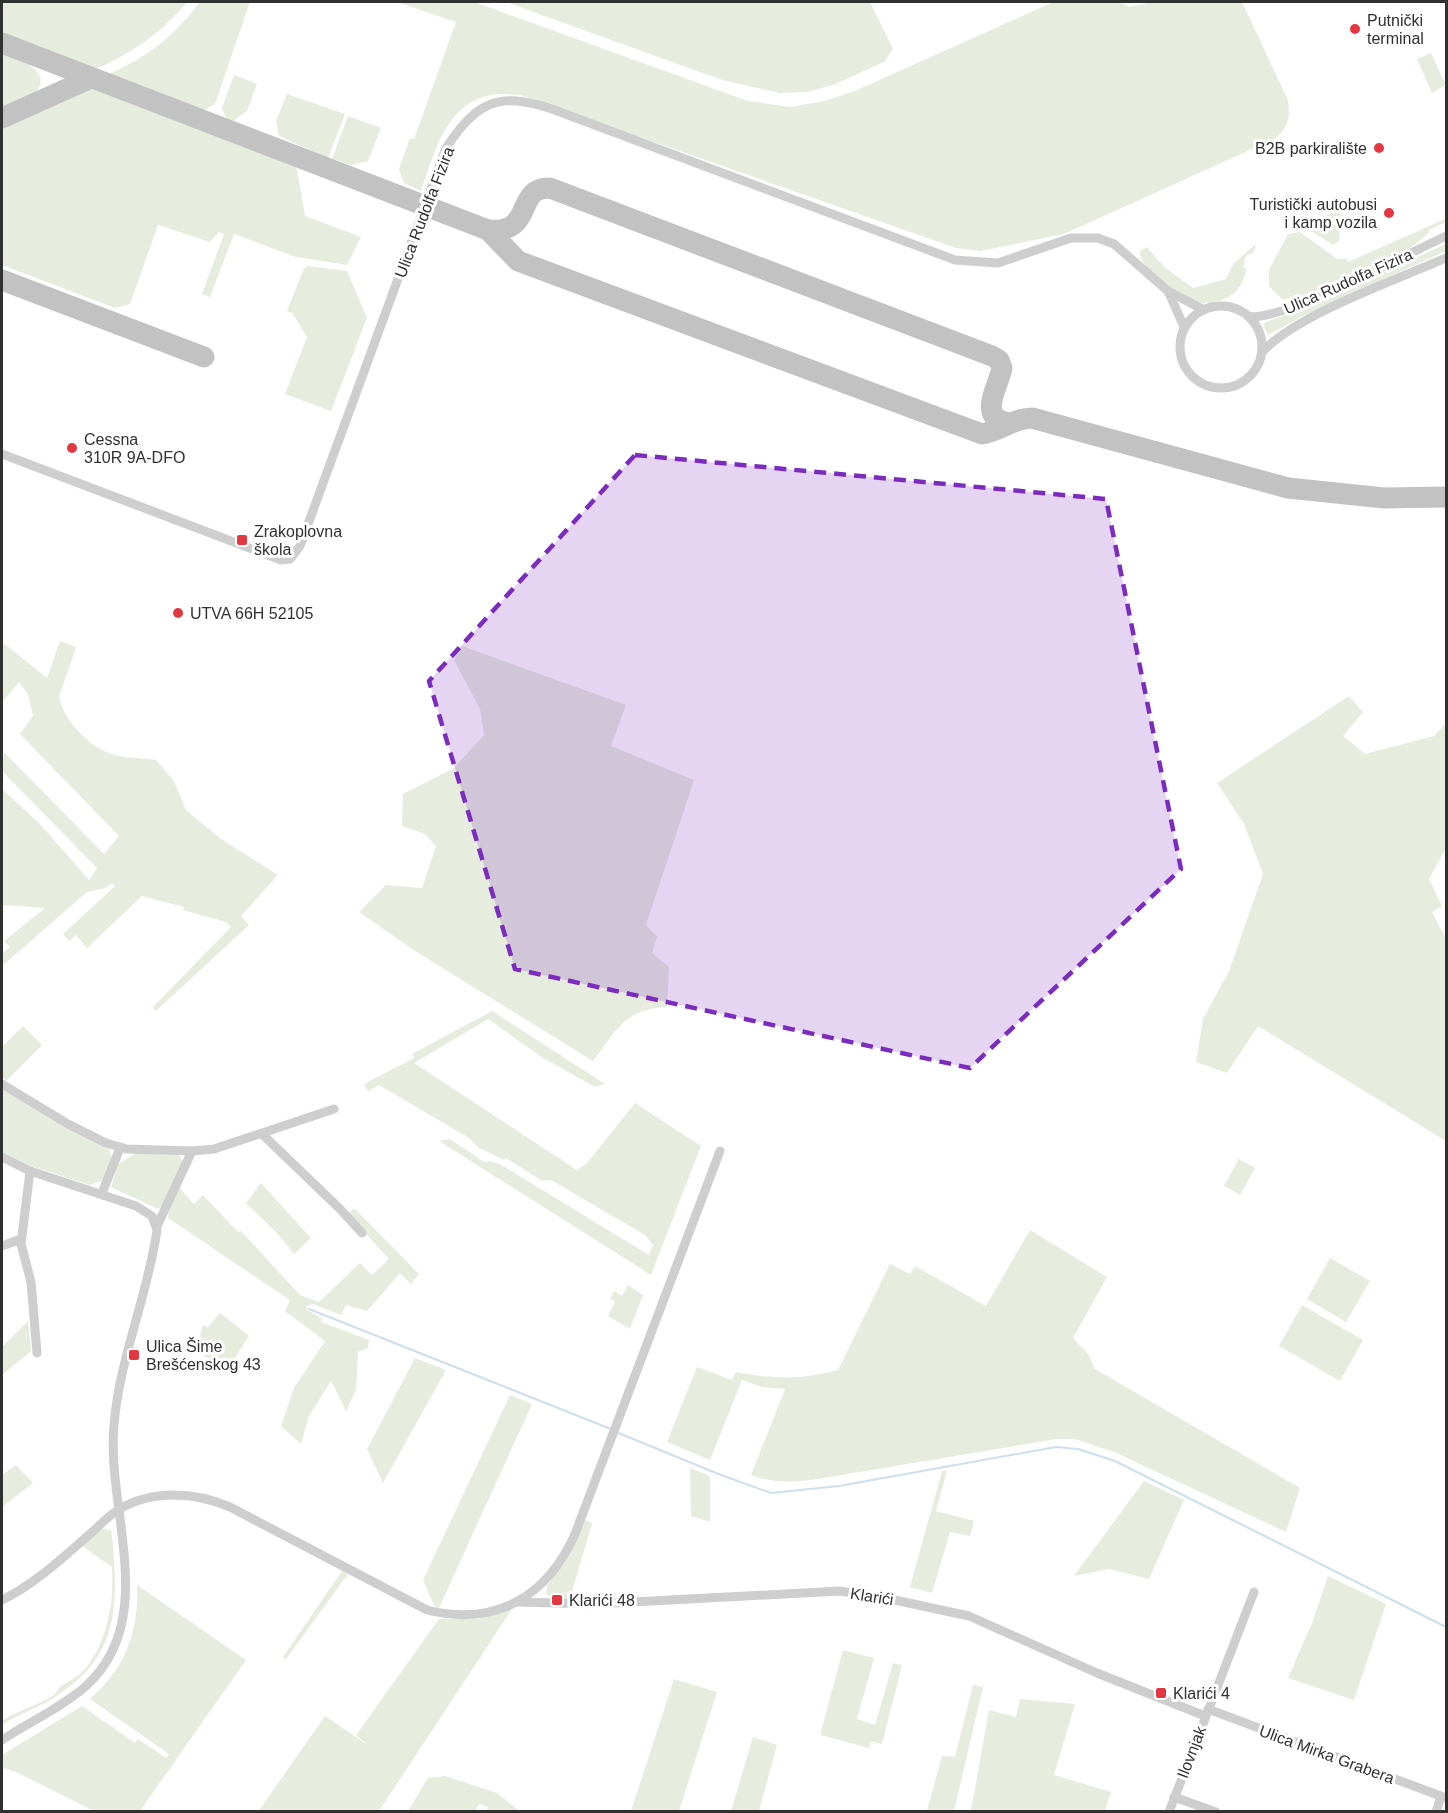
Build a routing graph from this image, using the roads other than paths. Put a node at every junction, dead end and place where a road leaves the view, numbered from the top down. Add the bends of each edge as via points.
1 (1446, 236) edge
2 (1446, 258) edge
3 (1168, 291) junction
4 (1204, 310) junction
5 (1248, 316) junction
6 (1184, 327) junction
7 (1263, 351) junction
8 (2, 454) edge
9 (2, 1084) edge
10 (334, 1109) dead end
11 (262, 1134) junction
12 (120, 1148) junction
13 (192, 1151) junction
14 (720, 1151) dead end
15 (2, 1157) edge
16 (30, 1171) junction
17 (102, 1193) junction
18 (157, 1226) junction
19 (362, 1233) dead end
20 (21, 1239) junction
21 (2, 1246) edge
22 (37, 1353) dead end
23 (118, 1510) junction
24 (1254, 1592) dead end
25 (2, 1600) edge
26 (518, 1602) junction
27 (1207, 1713) junction
28 (2, 1740) edge
29 (1174, 1797) junction
30 (1444, 1797) edge
31 (1169, 1812) edge
32 (1216, 1812) edge
33 (1436, 1812) edge

1 - 5 street, Ulica Rudolfa Fizira via 1295,306 1260,318
2 - 7 street, Ulica Rudolfa Fizira via 1298,325
3 - 4 street, Ulica Rudolfa Fizira
3 - 6 street, Ulica Rudolfa Fizira
3 - 8 street, Ulica Rudolfa Fizira via 1114,244 1098,238 1071,238 998,263 955,260 552,109 526,100 506,100 474,113 446,148 300,546 290,559 281,560
4 - 5 street, Ulica Rudolfa Fizira via 1225,306
4 - 6 street
5 - 7 street via 1260,334
6 - 7 street, Ulica Rudolfa Fizira via 1179,348 1183,364 1193,378 1211,387 1243,382 1256,368
9 - 12 street via 68,1124
10 - 11 street
11 - 13 street via 214,1149
11 - 19 street
12 - 13 street
12 - 17 street
13 - 18 street
14 - 26 street via 563,1557 538,1587
15 - 16 street
16 - 17 street
16 - 20 street
17 - 18 street via 143,1210
18 - 23 street via 115,1413
20 - 21 street
20 - 22 street via 31,1282
23 - 25 street via 50,1568
23 - 26 street via 159,1496 205,1498 230,1507 427,1610 474,1615
23 - 28 street via 125,1605 114,1650 83,1688
24 - 27 street, Ilovnjak
26 - 27 street, Klarići via 595,1604 840,1591 890,1599 969,1616 1097,1673
27 - 29 street, Ilovnjak
27 - 30 street, Ulica Mirka Grabera
29 - 31 street, Ilovnjak
29 - 32 street
30 - 33 street

